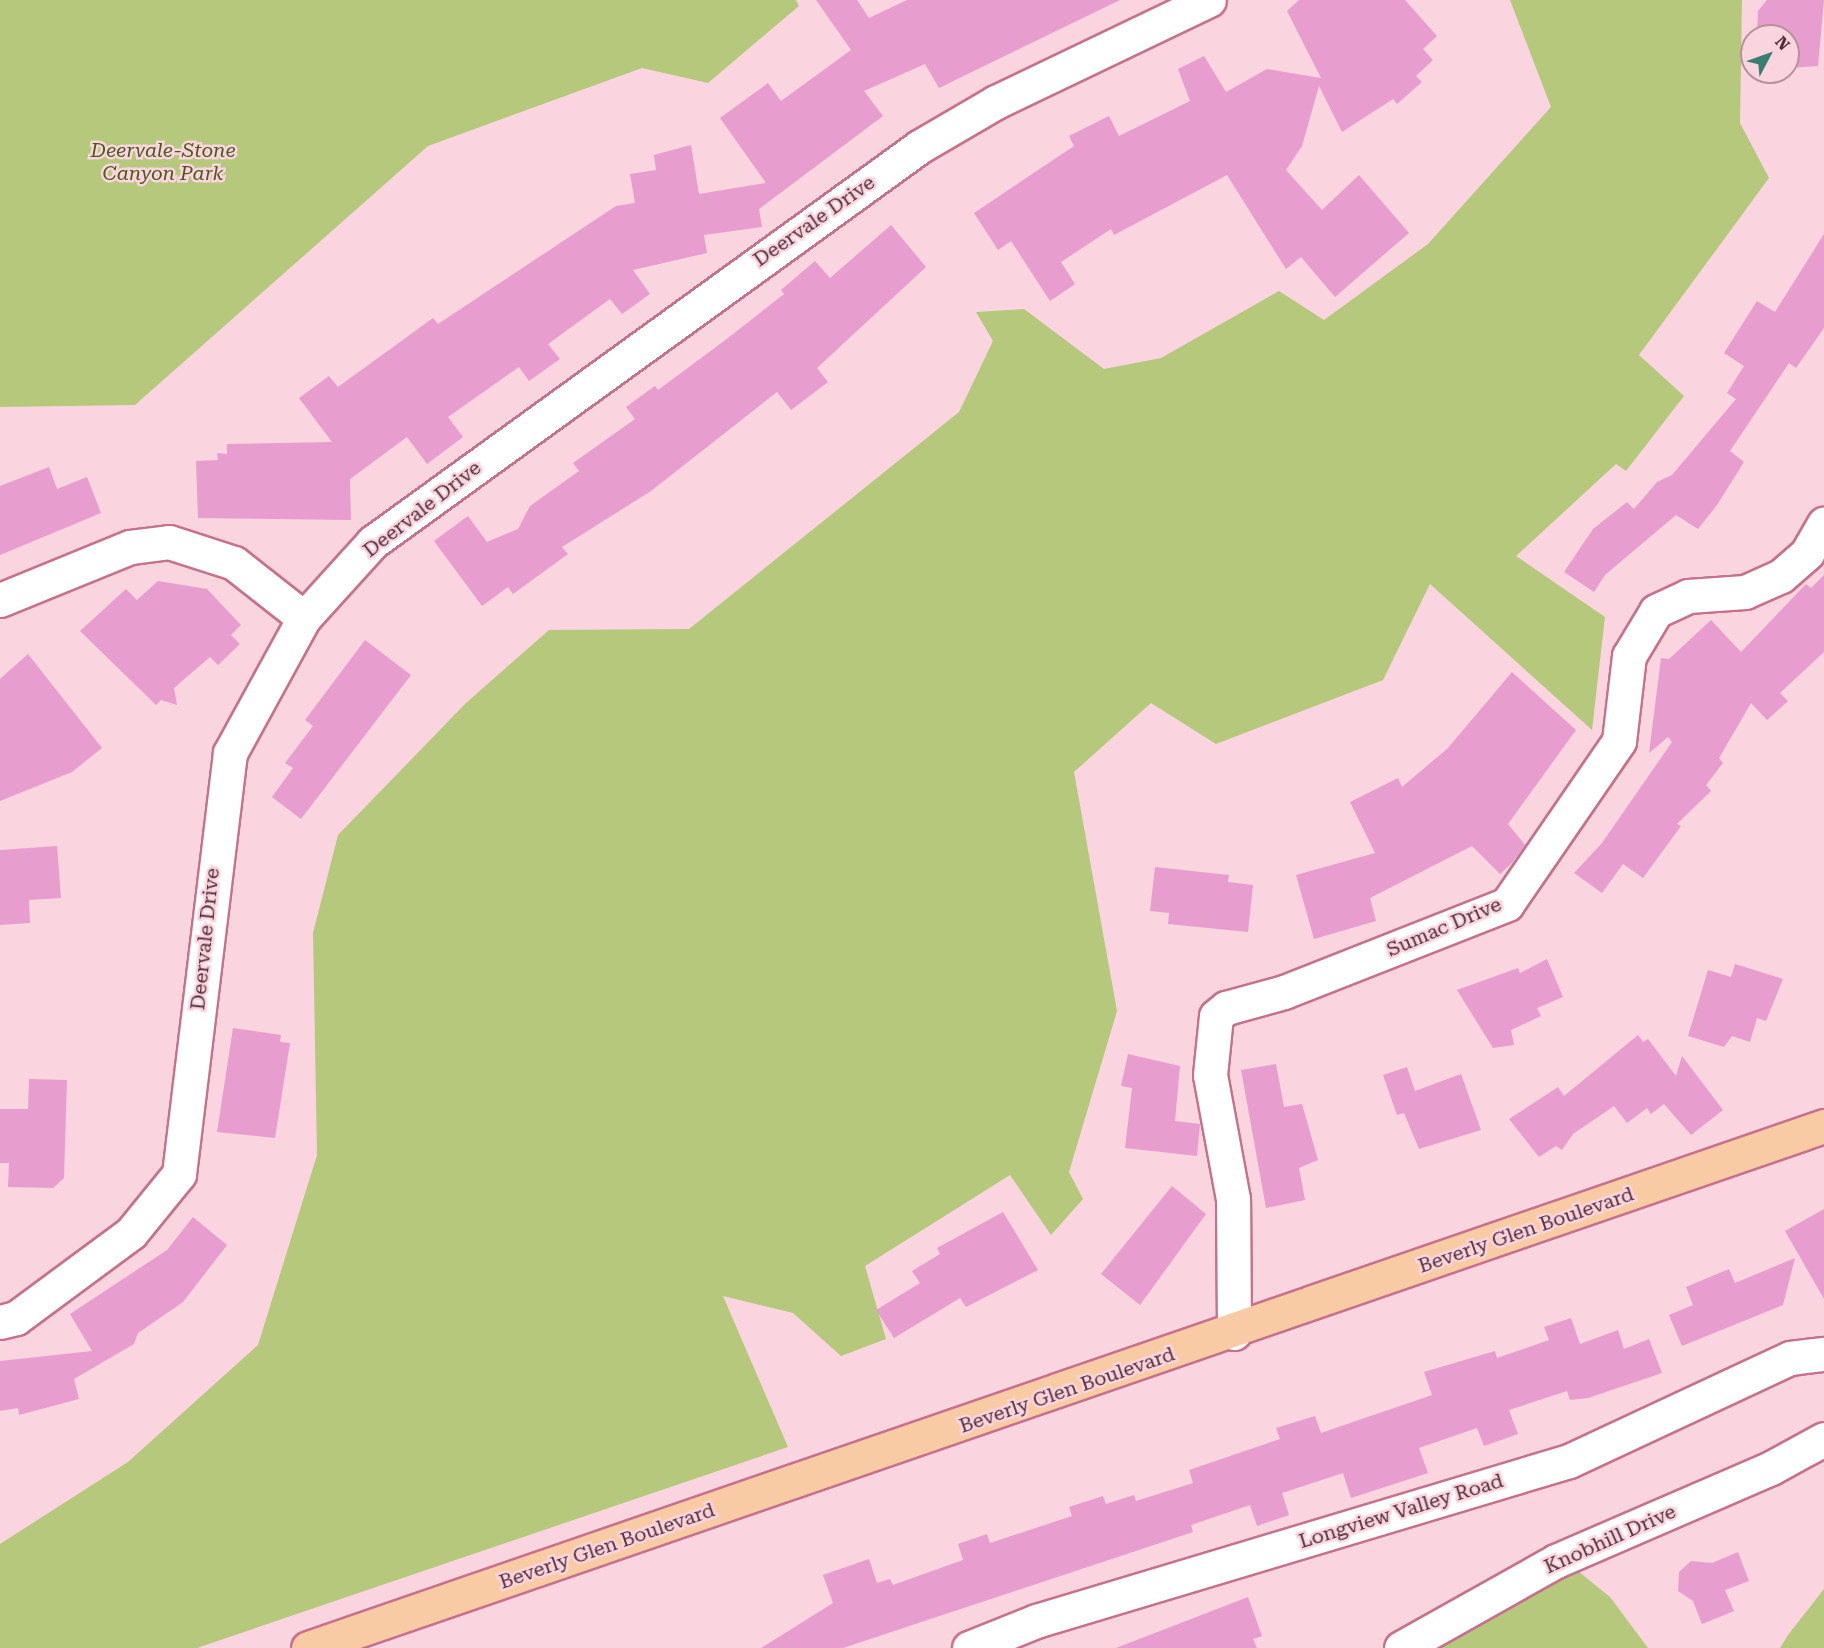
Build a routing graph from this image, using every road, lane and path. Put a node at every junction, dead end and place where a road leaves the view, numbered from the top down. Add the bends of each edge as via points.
1 (1209, 0) edge
2 (1824, 525) edge
3 (0, 600) edge
4 (304, 618) junction
5 (1824, 1126) edge
6 (0, 1322) edge
7 (1234, 1333) junction
8 (1824, 1354) edge
9 (1824, 1438) edge
10 (308, 1648) edge
11 (969, 1648) edge
12 (1401, 1648) edge

1 - 4 street, Deervale Drive via 996,102 919,147 373,542
2 - 7 street, Sumac Drive via 1807,553 1781,576 1745,592 1688,596 1656,611 1629,656 1619,741 1507,904 1284,992 1226,1008 1216,1016 1210,1075 1233,1199
3 - 4 street via 130,547 169,542 234,563
4 - 6 street, Deervale Drive via 230,753 179,1174 131,1233 16,1318
5 - 7 main road, Beverly Glen Boulevard
7 - 10 main road, Beverly Glen Boulevard
8 - 11 street, Longview Valley Road via 1790,1358 1569,1461 1036,1621
9 - 12 street, Knobhill Drive via 1771,1468 1556,1561

